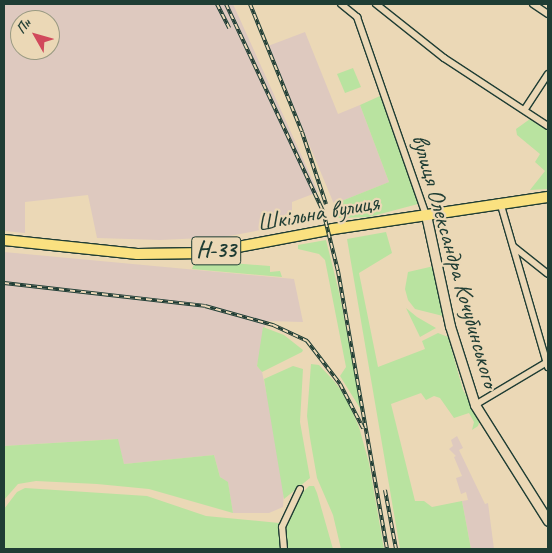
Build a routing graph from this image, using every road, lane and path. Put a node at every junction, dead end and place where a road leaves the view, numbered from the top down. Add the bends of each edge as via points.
1 (341, 4) edge
2 (376, 4) edge
3 (533, 4) edge
4 (548, 14) edge
5 (548, 74) edge
6 (525, 109) junction
7 (548, 126) edge
8 (548, 197) edge
9 (500, 202) junction
10 (426, 215) junction
11 (4, 240) edge
12 (513, 246) junction
13 (548, 274) edge
14 (547, 363) edge
15 (475, 405) junction
16 (300, 489) dead end
17 (548, 521) edge
18 (284, 549) edge

1 - 10 street, вулиця Олександра Кочубинського via 357,17
2 - 6 street via 444,58
3 - 4 street
5 - 6 street
6 - 7 street
8 - 9 main road, Шкільна вулиця / Н-33
9 - 10 main road, Шкільна вулиця / Н-33
9 - 12 street
10 - 11 main road, Шкільна вулиця / Н-33 via 206,253 169,255
10 - 15 street, вулиця Олександра Кочубинського via 450,326
12 - 13 street
12 - 14 street
14 - 15 street
15 - 17 street, вулиця Олександра Кочубинського
16 - 18 street via 282,528

